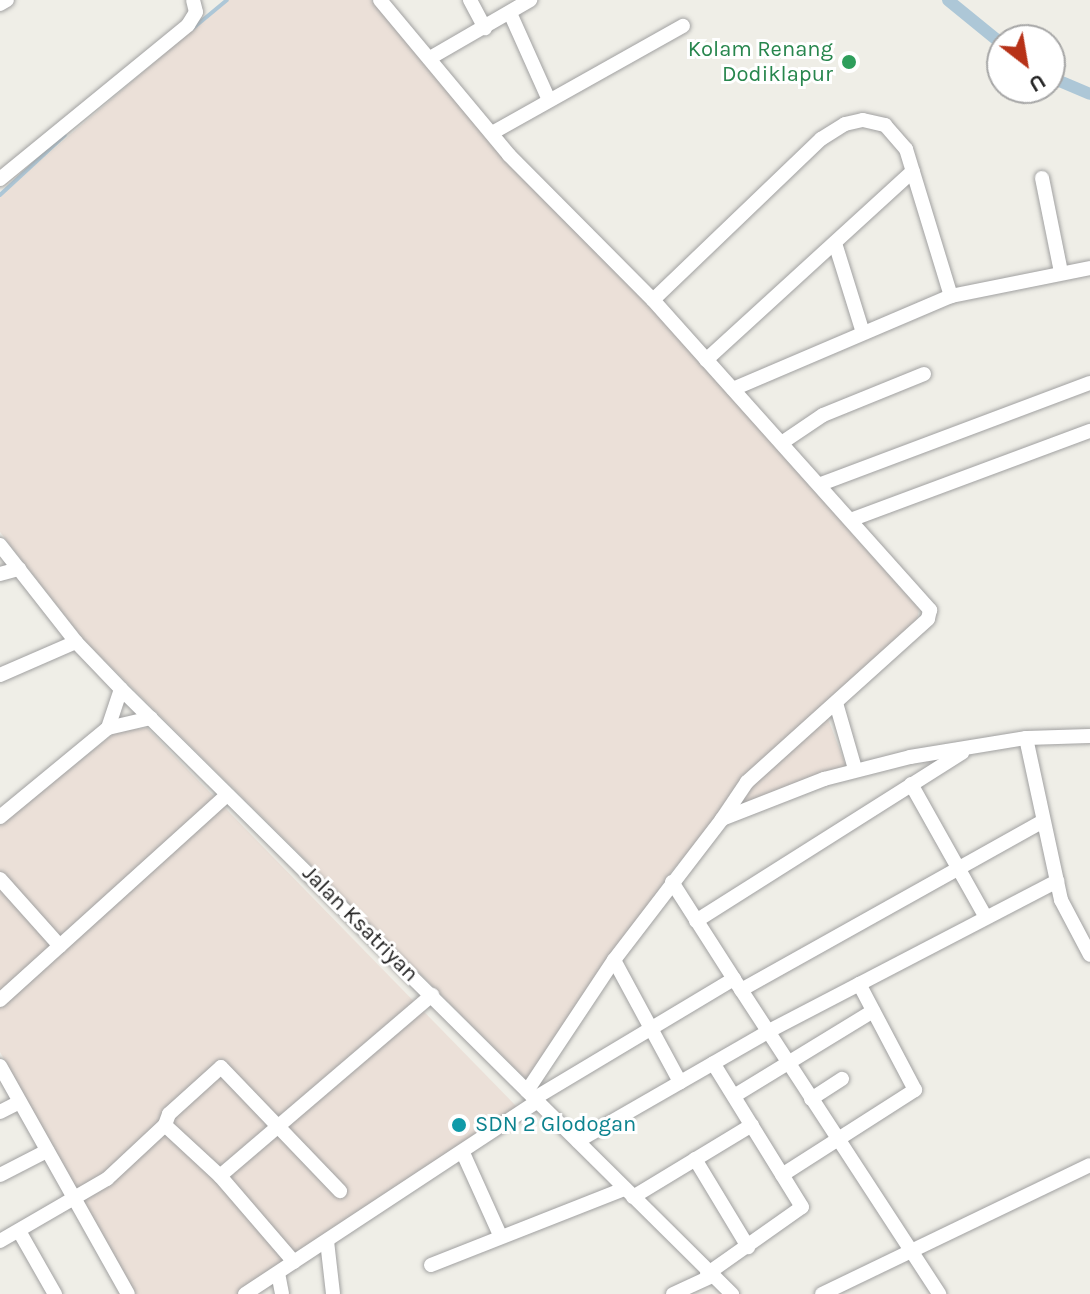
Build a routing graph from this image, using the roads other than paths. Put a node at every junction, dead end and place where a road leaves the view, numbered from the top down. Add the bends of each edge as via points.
1 (7, 0) edge
2 (193, 0) edge
3 (380, 0) edge
4 (470, 0) edge
5 (530, 0) edge
6 (0, 4) edge
7 (510, 13) junction
8 (683, 26) dead end
9 (485, 28) junction
10 (430, 58) junction
11 (549, 100) junction
12 (492, 133) junction
13 (913, 171) junction
14 (1042, 178) dead end
15 (0, 179) edge
16 (835, 243) junction
17 (1090, 268) edge
18 (1061, 272) junction
19 (951, 296) junction
20 (653, 300) junction
21 (863, 333) junction
22 (706, 360) junction
23 (924, 374) dead end
24 (1090, 383) edge
25 (733, 389) junction
26 (1090, 431) edge
27 (783, 442) junction
28 (821, 484) junction
29 (853, 519) junction
30 (0, 545) edge
31 (19, 569) junction
32 (0, 574) edge
33 (76, 642) junction
34 (0, 675) edge
35 (121, 689) junction
36 (836, 703) junction
37 (151, 718) junction
38 (108, 728) junction
39 (1086, 735) edge
40 (1026, 738) junction
41 (966, 751) junction
42 (855, 769) junction
43 (911, 784) junction
44 (227, 795) junction
45 (0, 817) edge
46 (722, 819) junction
47 (1042, 822) junction
48 (960, 867) junction
49 (1, 881) edge
50 (1057, 881) junction
51 (672, 882) junction
52 (985, 916) junction
53 (696, 921) junction
54 (60, 946) junction
55 (1090, 955) edge
56 (614, 960) junction
57 (859, 984) junction
58 (737, 985) junction
59 (432, 995) junction
60 (0, 1000) edge
61 (873, 1011) junction
62 (650, 1027) junction
63 (769, 1031) junction
64 (787, 1061) junction
65 (713, 1063) junction
66 (0, 1066) edge
67 (842, 1079) dead end
68 (680, 1082) junction
69 (734, 1096) junction
70 (533, 1097) junction
71 (811, 1099) junction
72 (20, 1102) junction
73 (0, 1112) edge
74 (165, 1125) junction
75 (752, 1125) junction
76 (279, 1128) junction
77 (578, 1141) junction
78 (838, 1144) junction
79 (47, 1151) junction
80 (463, 1153) junction
81 (695, 1159) junction
82 (1090, 1165) edge
83 (0, 1175) edge
84 (782, 1175) junction
85 (220, 1176) junction
86 (340, 1191) dead end
87 (628, 1193) junction
88 (74, 1202) junction
89 (19, 1231) junction
90 (500, 1235) junction
91 (0, 1241) edge
92 (327, 1241) junction
93 (748, 1247) junction
94 (912, 1251) junction
95 (294, 1262) junction
96 (431, 1265) dead end
97 (278, 1273) junction
98 (709, 1276) junction
99 (55, 1294) edge
100 (128, 1294) edge
101 (245, 1294) edge
102 (282, 1294) edge
103 (333, 1294) edge
104 (673, 1294) edge
105 (732, 1294) edge
106 (822, 1294) edge
107 (939, 1294) edge

1 - 6 street
2 - 15 street via 195,14 188,25
3 - 10 street
4 - 9 street
5 - 7 street
7 - 9 street
7 - 11 street
8 - 11 street
9 - 10 street
10 - 12 street
11 - 12 street
12 - 20 street
13 - 16 street
13 - 19 street
13 - 20 street via 906,149 885,125 869,120 845,124 728,225
14 - 18 street
16 - 21 street
16 - 22 street
17 - 18 street
18 - 19 street
19 - 21 street
20 - 22 street
21 - 25 street
22 - 25 street
23 - 27 street via 823,415
24 - 28 street
25 - 27 street
26 - 29 street
27 - 28 street
28 - 29 street
29 - 36 street via 930,614
30 - 31 street, Jalan Ksatriyan
31 - 32 street
31 - 33 street, Jalan Ksatriyan
33 - 34 street
33 - 35 street, Jalan Ksatriyan
35 - 37 street, Jalan Ksatriyan
35 - 38 street
36 - 42 street
36 - 46 street via 734,796
37 - 38 street
37 - 44 street, Jalan Ksatriyan
38 - 45 street
39 - 40 street
40 - 41 street
40 - 47 street
41 - 42 street
41 - 43 street
42 - 46 street
43 - 48 street
43 - 53 street
44 - 54 street
44 - 59 street, Jalan Ksatriyan
46 - 51 street
47 - 48 street
47 - 50 street
48 - 52 street
48 - 58 street
49 - 54 street
50 - 52 street
50 - 55 street via 1067,919
51 - 53 street
51 - 56 street
52 - 57 street
53 - 58 street
54 - 60 street
56 - 62 street
56 - 70 street
57 - 61 street
57 - 63 street
58 - 62 street
58 - 63 street
59 - 70 street, Jalan Ksatriyan
59 - 76 street
61 - 64 street
61 - 78 street via 916,1086
62 - 68 street
62 - 70 street
63 - 64 street
63 - 65 street
64 - 69 street
64 - 71 street
65 - 68 street
65 - 69 street
66 - 72 street
67 - 71 street
68 - 77 street
69 - 75 street
70 - 77 street, Jalan Ksatriyan
70 - 80 street
71 - 78 street
72 - 73 street
72 - 79 street
74 - 76 street via 174,1108 221,1067
74 - 85 street
74 - 88 street
75 - 81 street
75 - 84 street
76 - 85 street
76 - 86 street
77 - 87 street, Jalan Ksatriyan
78 - 84 street
78 - 94 street
79 - 83 street
79 - 88 street
80 - 90 street
80 - 92 street
81 - 87 street
81 - 93 street
82 - 94 street
84 - 93 street via 802,1209
85 - 95 street
87 - 90 street
87 - 98 street, Jalan Ksatriyan
88 - 89 street
88 - 100 street
89 - 91 street
89 - 99 street
90 - 96 street
92 - 95 street
92 - 103 street
93 - 98 street
94 - 106 street
94 - 107 street
95 - 97 street
97 - 101 street
97 - 102 street
98 - 104 street
98 - 105 street, Jalan Ksatriyan

